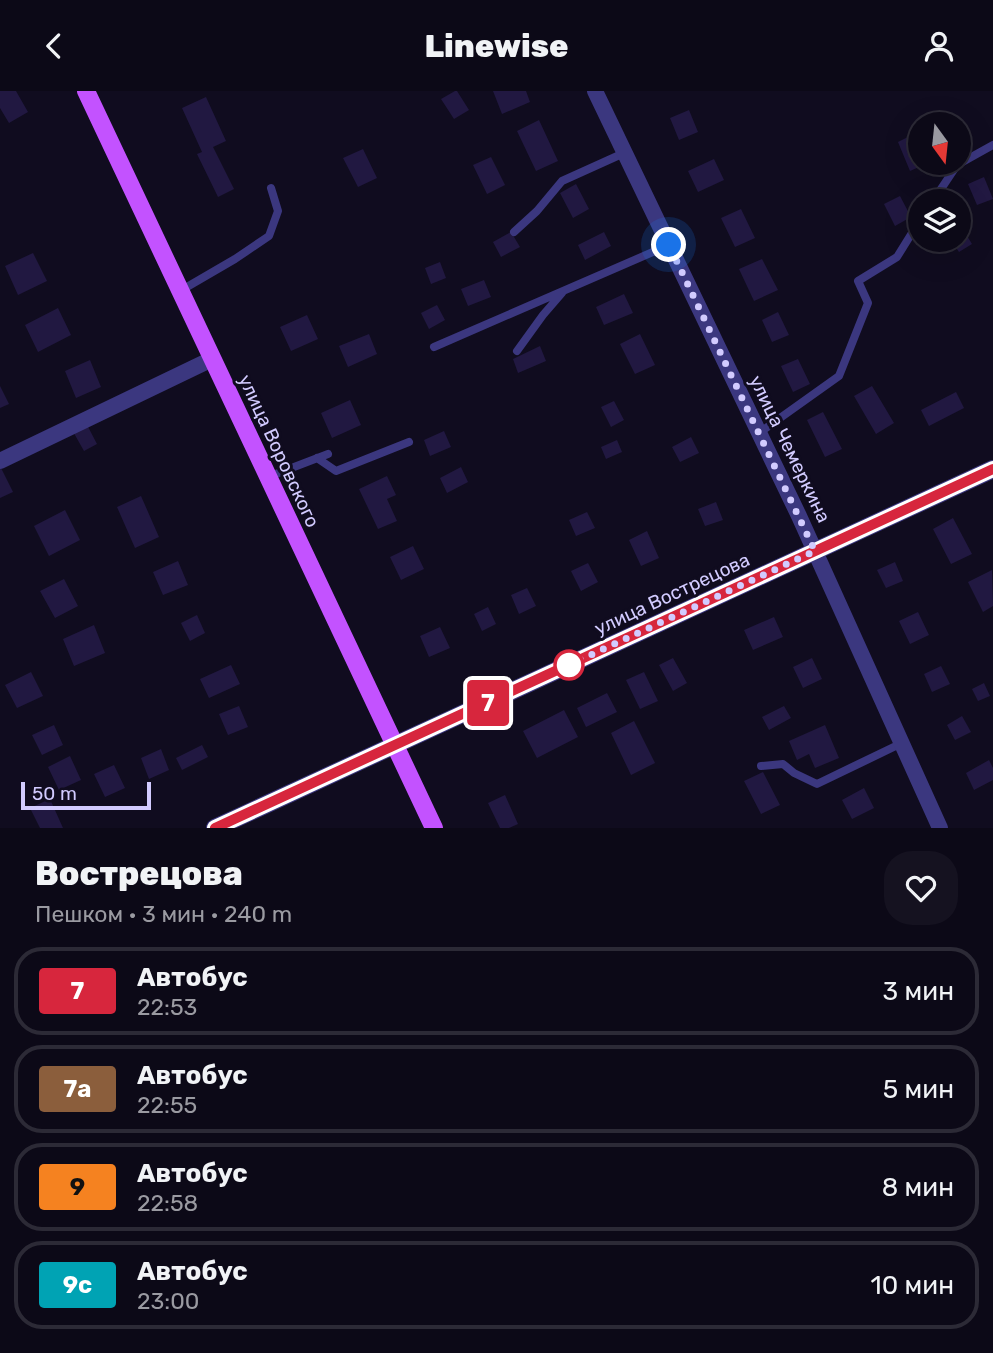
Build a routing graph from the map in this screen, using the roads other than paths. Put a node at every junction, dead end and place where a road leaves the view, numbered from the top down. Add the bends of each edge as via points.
1 (86, 91) edge
2 (595, 91) edge
3 (993, 145) edge
4 (624, 153) junction
5 (271, 188) dead end
6 (941, 189) edge
7 (514, 232) dead end
8 (908, 239) edge
9 (669, 245) junction
10 (564, 290) junction
11 (180, 291) junction
12 (434, 347) dead end
13 (517, 351) dead end
14 (212, 359) junction
15 (759, 433) junction
16 (409, 442) dead end
17 (328, 454) dead end
18 (317, 458) junction
19 (0, 461) edge
20 (993, 469) edge
21 (268, 477) junction
22 (815, 551) junction
23 (902, 743) junction
24 (395, 745) junction
25 (761, 766) dead end
26 (215, 828) edge
27 (434, 828) edge
28 (940, 828) edge

1 - 11 main road, улица Воровского
2 - 4 street, улица Чемеркина
3 - 6 lane via 957,165
4 - 7 lane via 562,181
4 - 9 street, улица Чемеркина
5 - 11 lane via 278,211 269,236
8 - 15 lane via 897,257 859,281 868,303 839,376
9 - 10 lane
9 - 15 street, улица Чемеркина
10 - 12 lane
10 - 13 lane
11 - 14 main road, улица Воровского
14 - 19 street
14 - 21 main road, улица Воровского
15 - 22 street, улица Чемеркина
16 - 18 lane via 336,471
17 - 18 lane
18 - 21 lane
20 - 22 street, улица Вострецова
21 - 24 main road, улица Воровского
22 - 23 street, улица Чемеркина
22 - 24 street, улица Вострецова
23 - 25 lane via 817,784 783,764
23 - 28 street, улица Чемеркина
24 - 26 street, улица Вострецова
24 - 27 main road, улица Воровского

